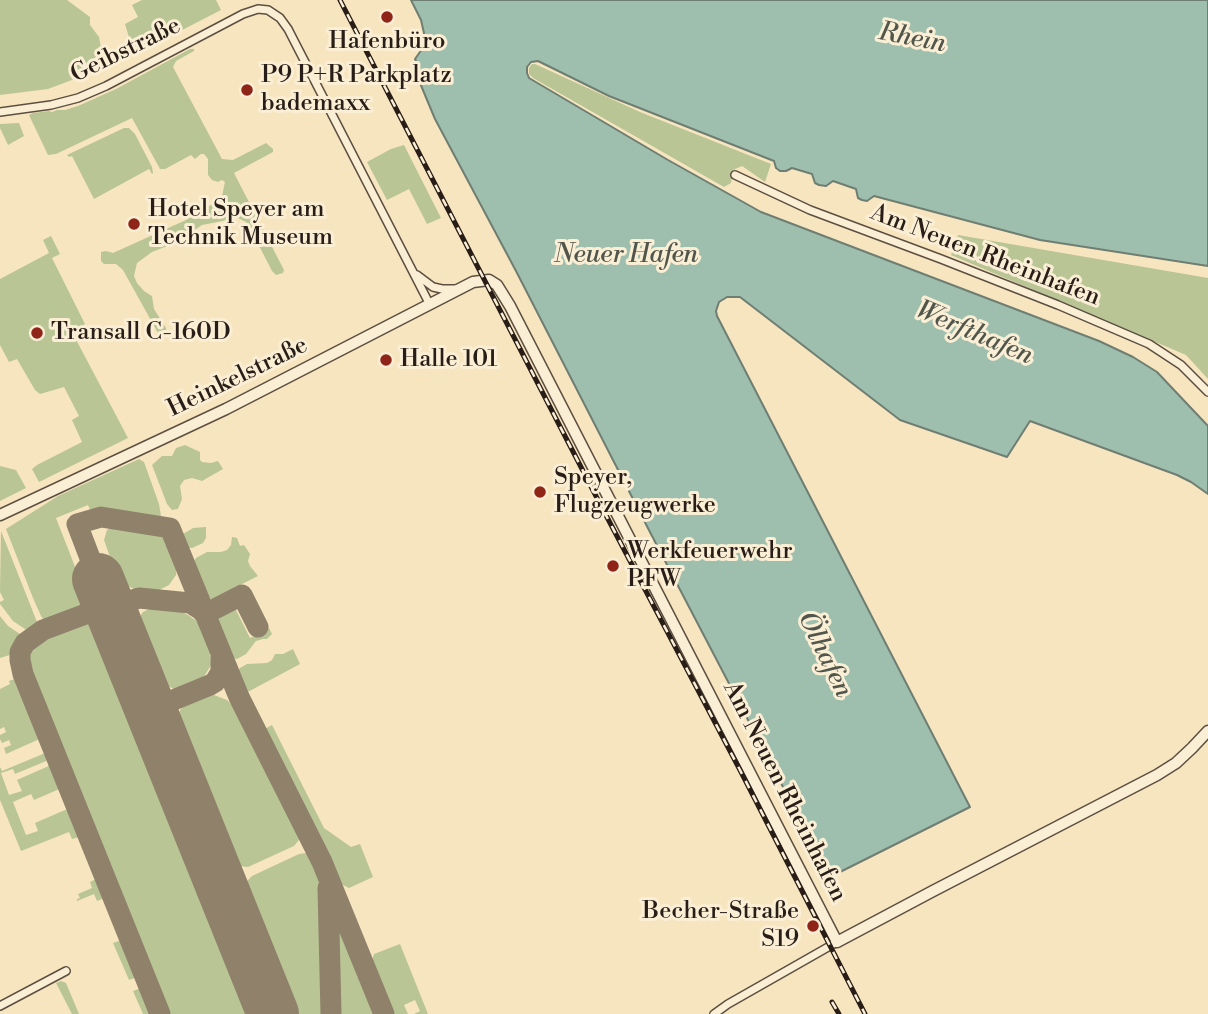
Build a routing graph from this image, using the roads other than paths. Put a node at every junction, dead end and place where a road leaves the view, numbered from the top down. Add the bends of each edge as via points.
1 (0, 112) edge
2 (736, 175) dead end
3 (414, 272) junction
4 (493, 283) joint
5 (461, 289) junction
6 (430, 305) junction
7 (1208, 392) edge
8 (0, 515) edge
9 (1208, 731) edge
10 (837, 942) junction
11 (66, 971) dead end
12 (0, 1006) edge
13 (714, 1014) edge

1 - 3 street, Geibstraße via 78,98 250,10 272,12 288,29
2 - 7 street, Am Neuen Rheinhafen via 810,210 1149,344 1181,365
3 - 5 street via 433,287
3 - 6 street
4 - 5 street, Heinkelstraße via 478,280
4 - 10 street, Am Neuen Rheinhafen via 516,318
5 - 6 street, Heinkelstraße
6 - 8 street, Heinkelstraße via 226,409
9 - 10 street, Am Neuen Rheinhafen via 1176,763 1134,788
10 - 13 street
11 - 12 street

